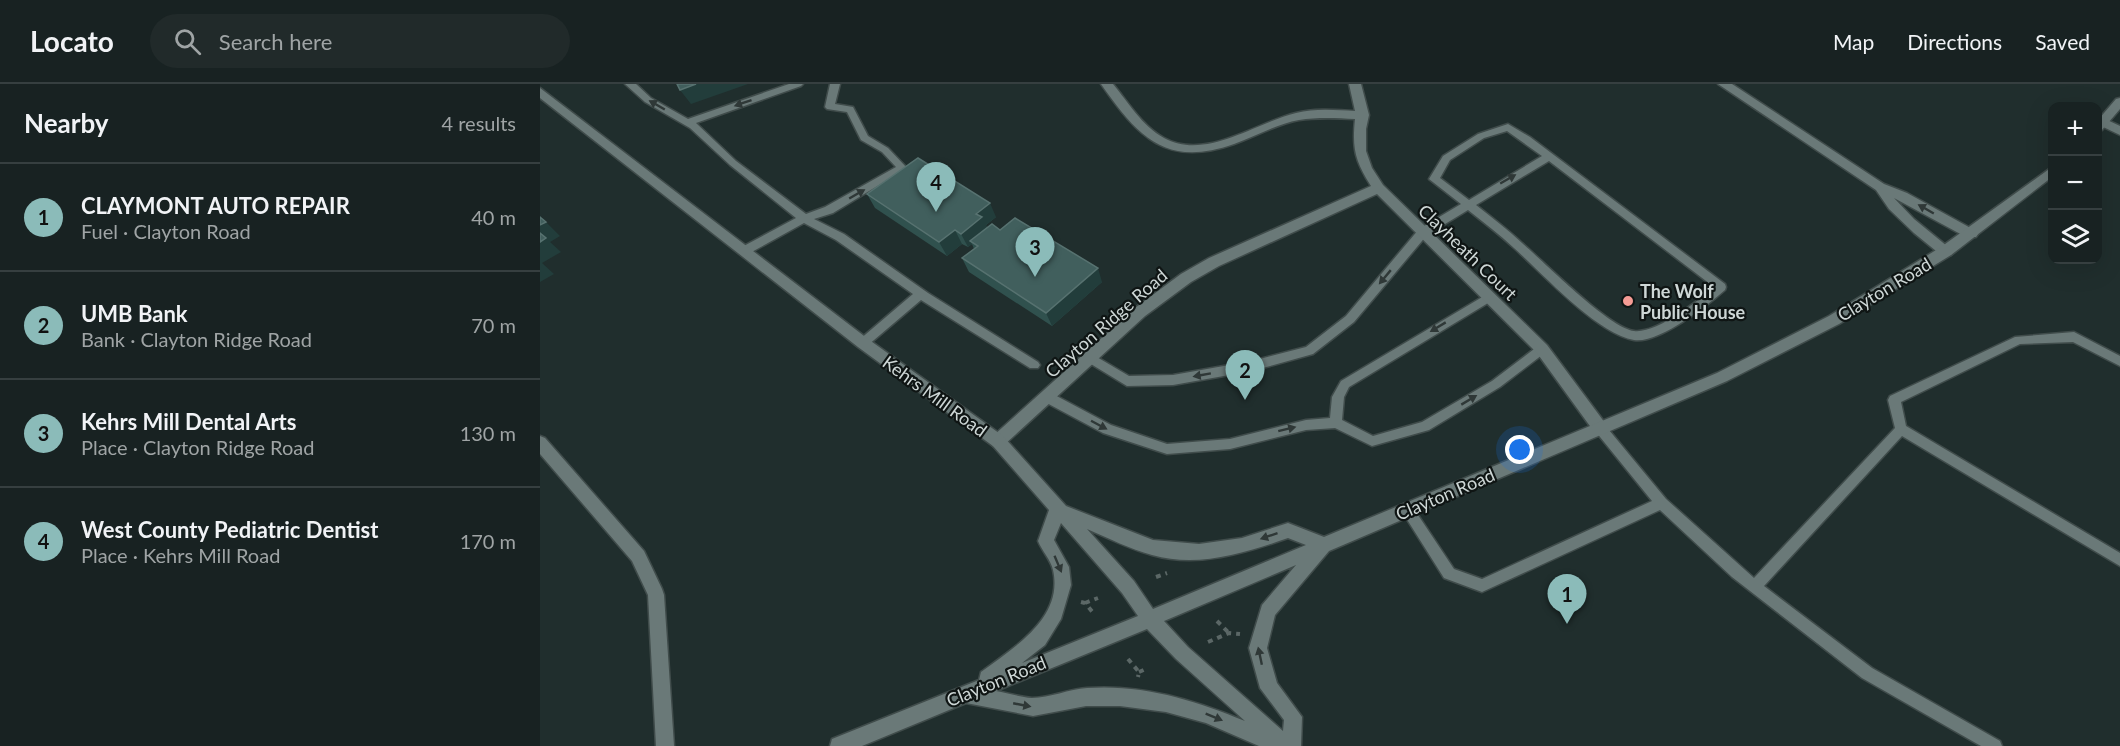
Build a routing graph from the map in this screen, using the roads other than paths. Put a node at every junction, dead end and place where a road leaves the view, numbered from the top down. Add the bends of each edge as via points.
1 (630, 84) edge
2 (798, 84) edge
3 (835, 84) edge
4 (1107, 84) edge
5 (1355, 84) edge
6 (1724, 84) edge
7 (540, 92) edge
8 (2120, 102) edge
9 (1363, 115) junction
10 (687, 123) junction
11 (2102, 123) edge
12 (2102, 126) edge
13 (2120, 130) edge
14 (1549, 156) junction
15 (2048, 174) edge
16 (1880, 187) junction
17 (1379, 188) junction
18 (1467, 203) junction
19 (804, 218) junction
20 (1423, 232) junction
21 (1971, 234) junction
22 (744, 251) junction
23 (1946, 251) junction
24 (921, 294) junction
25 (1489, 297) junction
26 (862, 343) junction
27 (1542, 349) junction
28 (1090, 358) junction
29 (2120, 361) edge
30 (1034, 365) dead end
31 (1047, 397) junction
32 (1336, 423) junction
33 (1600, 428) junction
34 (1901, 429) junction
35 (998, 441) junction
36 (540, 443) edge
37 (1661, 503) junction
38 (1057, 510) junction
39 (1407, 510) junction
40 (1324, 545) junction
41 (2120, 560) edge
42 (1754, 587) junction
43 (1150, 619) junction
44 (965, 694) junction
45 (665, 746) edge
46 (839, 746) edge
47 (1280, 746) edge
48 (1286, 746) edge
49 (1292, 746) edge
50 (1995, 746) edge

10 -> 1 lane via 648,100
2 -> 10 lane
19 -> 3 lane via 829,210 902,168 885,150 864,138 850,109 830,107
4 - 9 street via 1146,131 1160,141 1183,148 1220,145 1299,116
5 - 9 street, Clayheath Court
6 - 16 street
7 - 22 street, Kehrs Mill Road
8 - 11 street
9 - 17 street, Clayheath Court via 1359,145 1364,164
10 - 19 lane
12 - 13 street
18 -> 14 lane
14 - 18 lane via 1508,127 1482,136 1446,158 1434,179
14 - 18 lane via 1721,287 1709,299 1652,332 1634,336 1606,322
15 - 21 street, Clayton Road
21 -> 16 street via 1904,196
16 - 23 street via 1891,205
17 - 20 street, Clayheath Court
17 - 28 street, Clayton Ridge Road via 1186,278 1140,312
18 - 20 lane
19 - 22 lane
19 - 24 lane via 840,237
20 - 25 street, Clayheath Court
20 -> 28 lane via 1350,319 1309,351 1173,380 1127,381
21 - 23 street, Clayton Road
22 - 26 street, Kehrs Mill Road
23 - 33 street, Clayton Road via 1834,320 1722,377
24 - 26 lane
24 - 30 lane
25 - 27 street, Clayheath Court
25 -> 32 lane via 1345,384 1338,397
26 - 35 street, Kehrs Mill Road
32 -> 27 lane via 1372,441 1425,426 1496,384
27 - 33 street, Clayheath Court
28 - 31 street, Clayton Ridge Road
29 - 34 lane via 2074,337 2019,340 1894,400
31 -> 32 lane via 1107,429 1167,449 1230,444 1306,424
31 - 35 street, Clayton Ridge Road
33 - 37 lane
33 - 39 street, Clayton Road
34 - 41 lane
34 - 42 lane
35 - 38 street, Kehrs Mill Road
36 - 45 street via 638,556 656,595
37 - 39 lane via 1482,586 1449,574
37 - 42 lane
40 -> 38 street via 1287,530 1242,546 1199,552 1153,548
38 - 43 street, Kehrs Mill Road via 1128,587
38 -> 44 street via 1046,541 1061,567 1063,585 1055,613 1039,639
39 - 40 street, Clayton Road
40 - 43 street, Clayton Road
49 -> 40 street via 1293,717 1269,688 1257,648 1268,611
42 - 50 lane via 1867,673
43 - 44 street, Clayton Road
43 - 48 street, Kehrs Mill Road via 1182,653
44 - 46 street, Clayton Road
44 -> 47 street via 1033,707 1086,697 1166,703 1207,714

